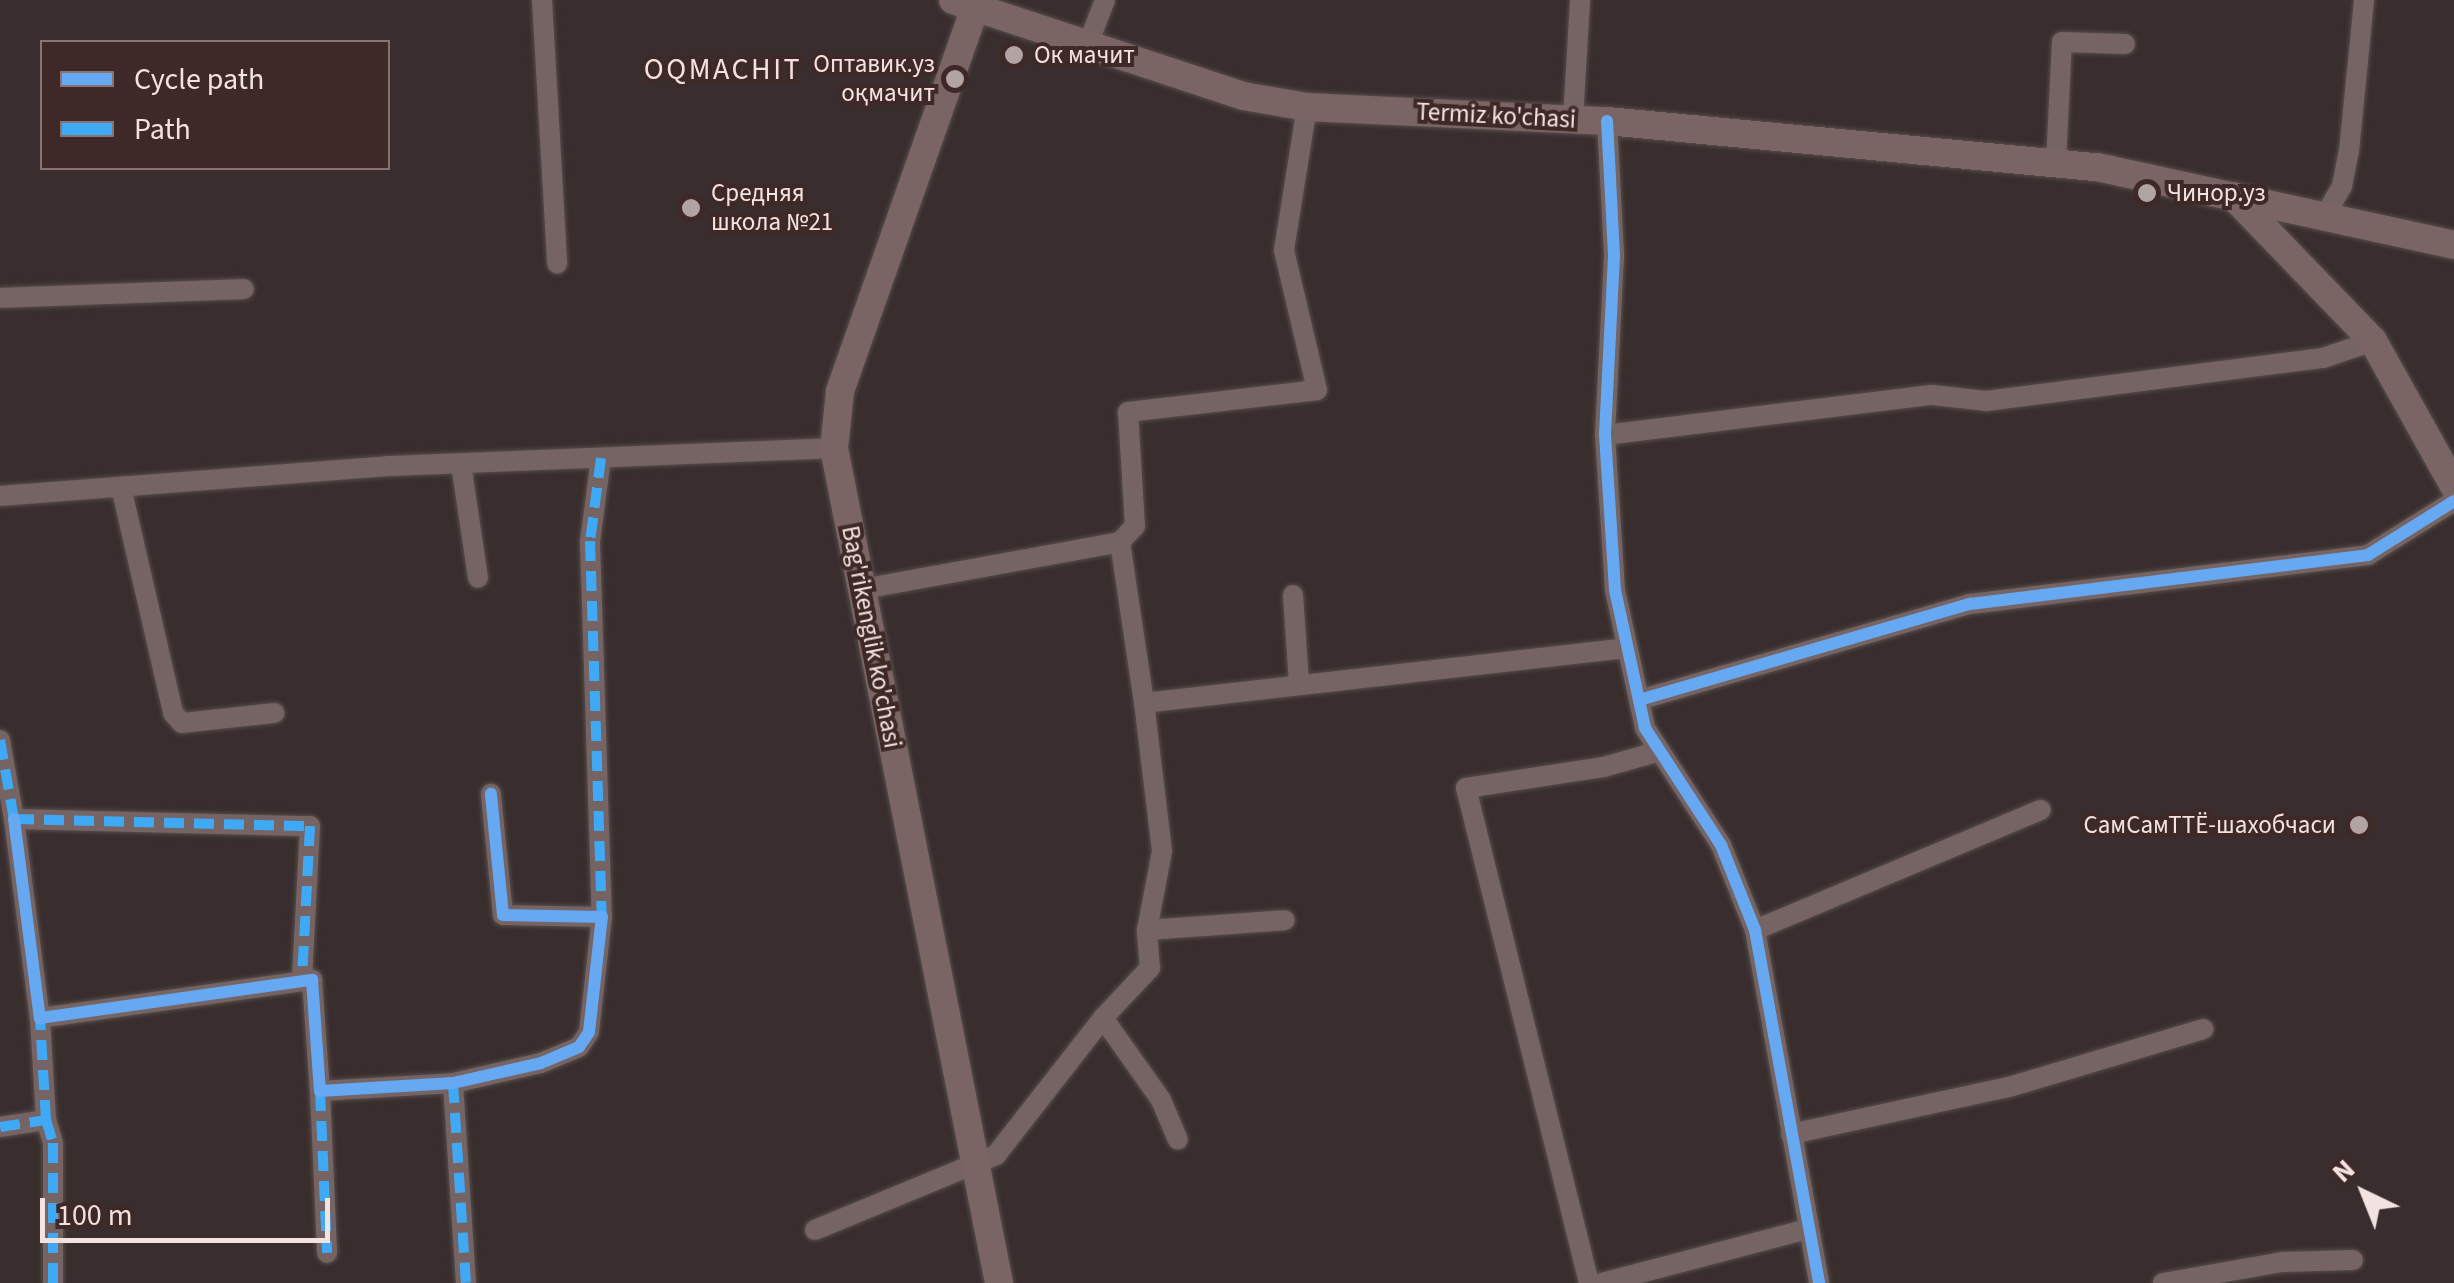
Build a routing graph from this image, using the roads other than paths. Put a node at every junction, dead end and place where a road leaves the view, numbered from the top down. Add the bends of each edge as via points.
1 (542, 0) edge
2 (1105, 0) edge
3 (1580, 0) edge
4 (2364, 0) edge
5 (964, 2) edge
6 (1013, 8) edge
7 (1088, 44) junction
8 (2125, 44) dead end
9 (1307, 107) junction
10 (1573, 119) junction
11 (1607, 121) junction
12 (2056, 163) junction
13 (2232, 195) junction
14 (2323, 219) junction
15 (2454, 245) edge
16 (557, 264) dead end
17 (244, 289) dead end
18 (0, 298) edge
19 (2374, 341) junction
20 (1605, 434) junction
21 (834, 448) junction
22 (602, 458) junction
23 (461, 464) junction
24 (2454, 486) edge
25 (121, 487) junction
26 (0, 496) edge
27 (2454, 501) edge
28 (1120, 542) junction
29 (478, 578) dead end
30 (862, 588) junction
31 (1293, 595) dead end
32 (1627, 648) junction
33 (1299, 683) junction
34 (1639, 700) junction
35 (1144, 703) junction
36 (274, 713) dead end
37 (0, 740) edge
38 (1660, 751) junction
39 (491, 794) dead end
40 (2042, 810) dead end
41 (14, 819) junction
42 (602, 917) junction
43 (1286, 920) dead end
44 (1147, 930) junction
45 (1755, 930) junction
46 (302, 981) junction
47 (40, 1018) junction
48 (1103, 1018) junction
49 (2204, 1030) dead end
50 (454, 1083) junction
51 (320, 1091) junction
52 (46, 1120) junction
53 (0, 1126) edge
54 (1791, 1134) junction
55 (1178, 1140) dead end
56 (972, 1168) junction
57 (1808, 1229) junction
58 (815, 1230) dead end
59 (328, 1253) dead end
60 (2353, 1260) dead end
61 (53, 1283) edge
62 (466, 1283) edge
63 (999, 1283) edge
64 (1588, 1283) edge
65 (1602, 1283) edge
66 (1819, 1283) edge
67 (2163, 1283) edge

1 - 16 street
2 - 7 street
3 - 10 street
4 - 14 street via 2349,151 2342,186
5 - 6 main road, Termiz ko'chasi
5 - 21 main road, Bag'rikenglik ko'chasi via 840,392
6 - 7 main road, Termiz ko'chasi
7 - 9 main road, Termiz ko'chasi via 1242,96
8 - 12 street via 2062,42
9 - 10 main road, Termiz ko'chasi
9 - 28 street via 1284,250 1317,390 1128,412 1135,526
10 - 11 main road, Termiz ko'chasi
11 - 12 main road, Termiz ko'chasi
11 - 20 street via 1614,256
12 - 13 main road, Termiz ko'chasi
13 - 14 main road, Termiz ko'chasi
13 - 19 main road
14 - 15 main road, Termiz ko'chasi
17 - 18 street
19 - 20 street via 2323,358 1986,401 1932,395
19 - 24 main road
20 - 32 street via 1615,590
21 - 22 street
21 - 30 main road, Bag'rikenglik ko'chasi
22 - 23 street
22 - 42 street via 590,542
23 - 25 street
23 - 29 street
25 - 26 street
25 - 36 street via 174,713 182,723
27 - 34 street via 2368,555 1970,604
28 - 30 street
28 - 35 street
30 - 56 main road, Bag'rikenglik ko'chasi
31 - 33 street
32 - 33 street
32 - 34 street
33 - 35 street
34 - 38 street
35 - 44 street via 1162,852
37 - 41 street
38 - 45 street via 1721,844
38 - 64 street via 1604,768 1466,788
39 - 42 street via 504,915
40 - 45 street
41 - 46 street via 310,826
41 - 47 street
42 - 50 street via 589,1032 579,1047
43 - 44 street
44 - 48 street via 1150,968
45 - 54 street
46 - 47 street
46 - 51 street via 312,980
47 - 52 street
48 - 55 street via 1131,1052
48 - 56 street via 996,1155
49 - 54 street via 2026,1083
50 - 51 street
50 - 62 street
51 - 59 street
52 - 53 street
52 - 61 street via 53,1143
54 - 57 street
56 - 58 street
56 - 63 main road, Bag'rikenglik ko'chasi
57 - 65 street
57 - 66 street
60 - 67 street via 2282,1262

